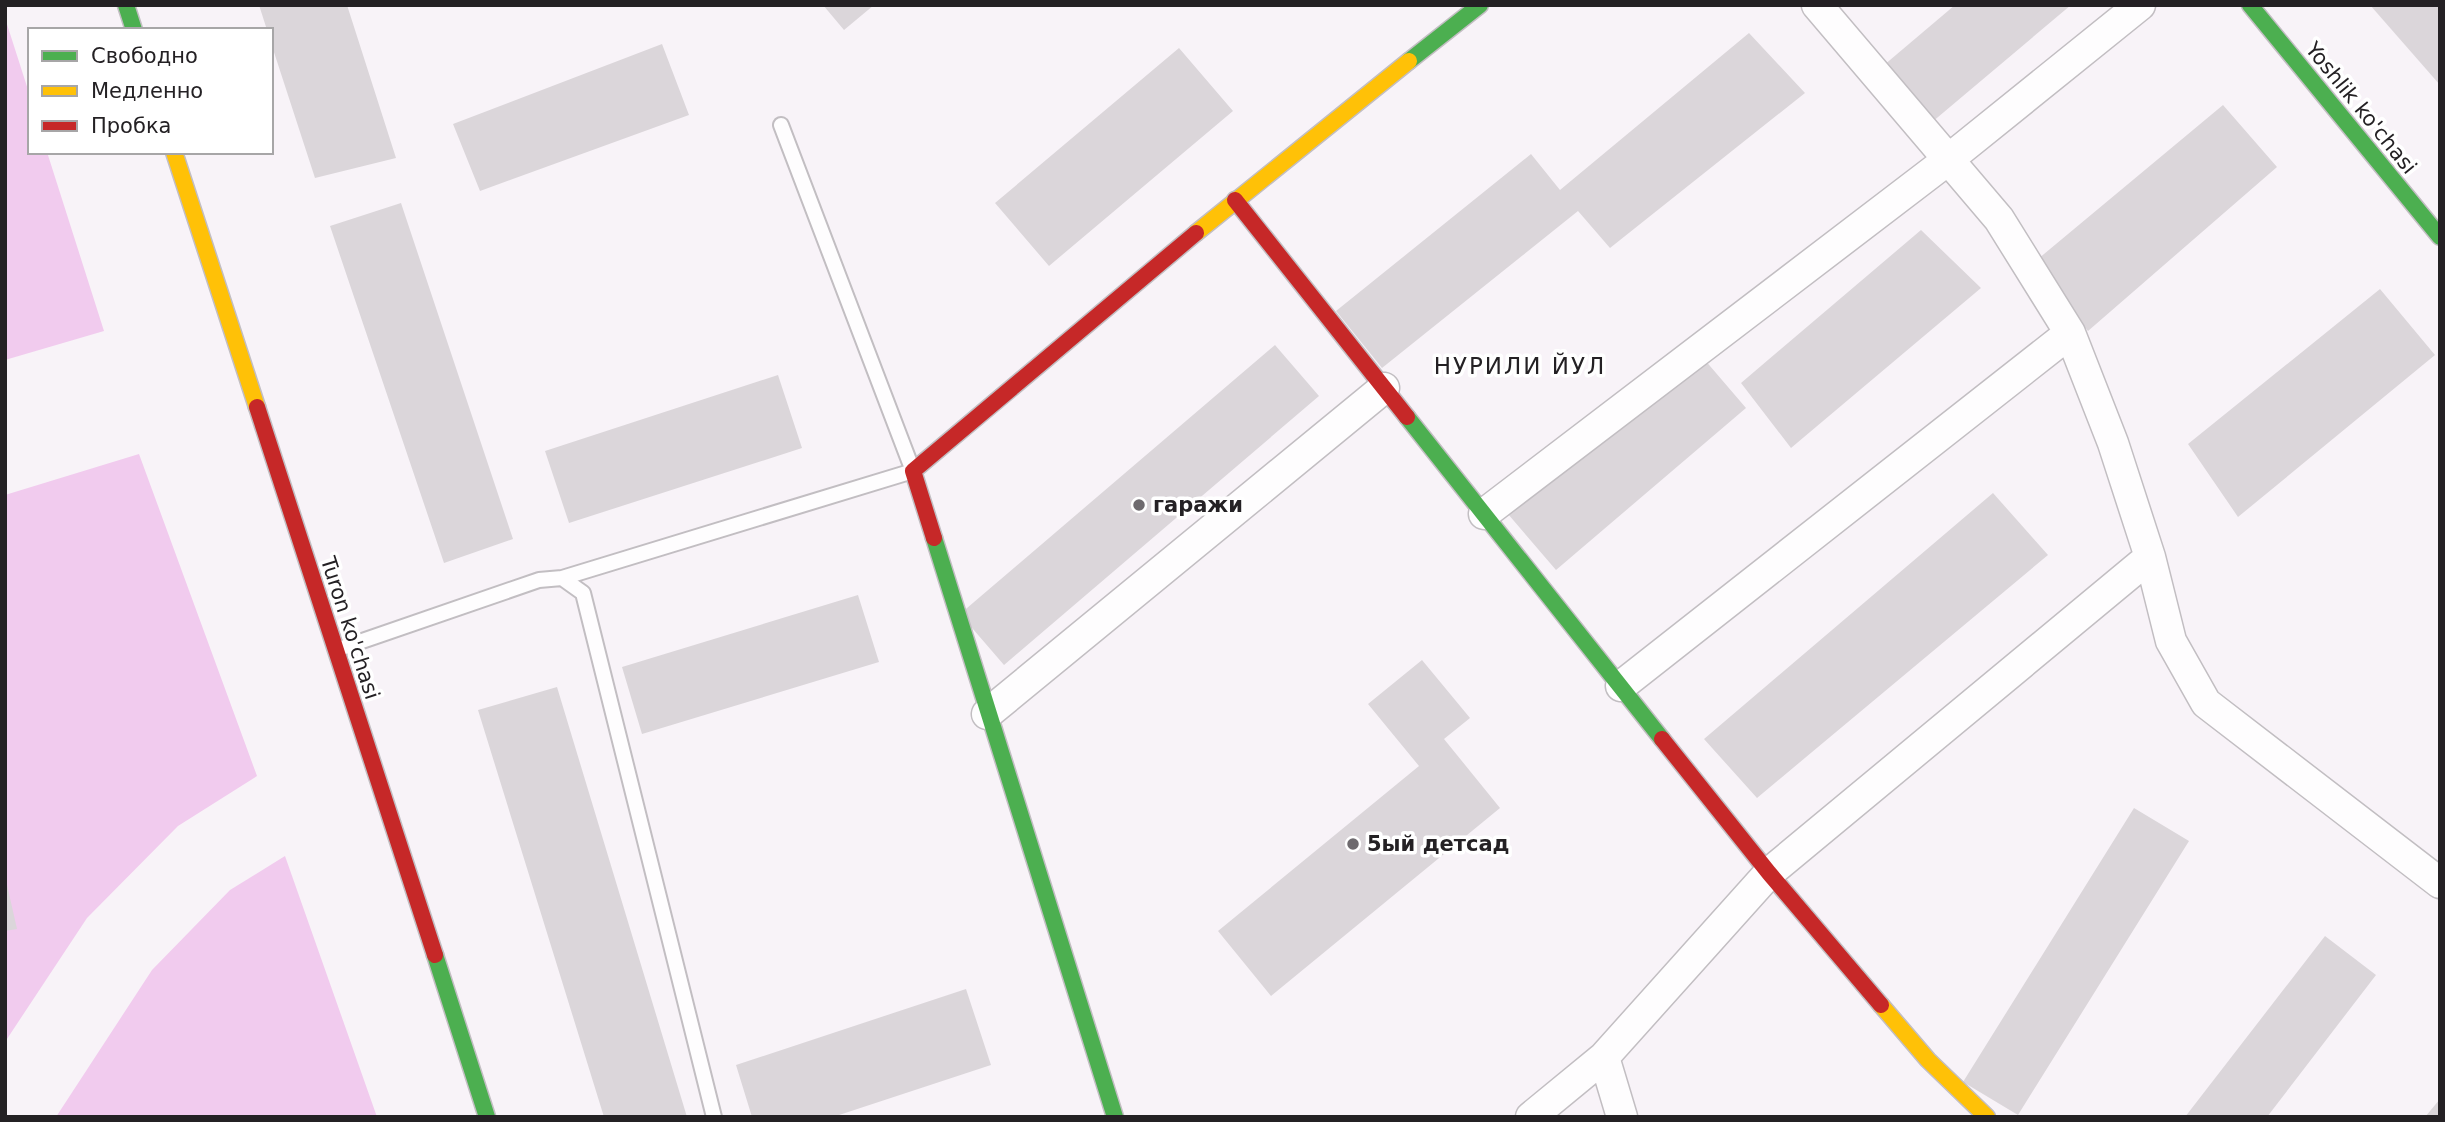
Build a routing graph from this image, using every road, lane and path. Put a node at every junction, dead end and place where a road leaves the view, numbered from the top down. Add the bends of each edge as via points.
1 (126, 5) edge
2 (1480, 5) edge
3 (1817, 5) edge
4 (2140, 5) edge
5 (2250, 5) edge
6 (133, 28) edge
7 (781, 125) dead end
8 (175, 154) edge
9 (1949, 159) junction
10 (1235, 200) junction
11 (2440, 237) edge
12 (2070, 332) junction
13 (1384, 388) junction
14 (913, 471) junction
15 (1484, 514) junction
16 (2150, 557) junction
17 (562, 578) junction
18 (335, 650) junction
19 (1620, 686) junction
20 (987, 714) junction
21 (1769, 873) junction
22 (2440, 883) edge
23 (1604, 1057) junction
24 (487, 1117) edge
25 (714, 1117) edge
26 (1115, 1117) edge
27 (1531, 1117) edge
28 (1622, 1117) edge
29 (1987, 1117) edge

1 - 6 street
2 - 10 street
3 - 9 street
4 - 9 street
5 - 11 street, Yoshlik ko'chasi
7 - 14 lane
8 - 18 street, Turon ko'chasi
9 - 12 street via 1999,219
9 - 15 street
10 - 13 street
10 - 14 street
12 - 16 street
12 - 19 street
13 - 15 street
13 - 20 street
14 - 17 lane
14 - 20 street
15 - 19 street
16 - 21 street
16 - 22 street via 2171,641 2206,703
17 - 18 lane via 539,580
17 - 25 lane via 583,593
18 - 24 street, Turon ko'chasi
19 - 21 street
20 - 26 street
21 - 23 street
21 - 29 street via 1928,1060
23 - 27 street
23 - 28 street

